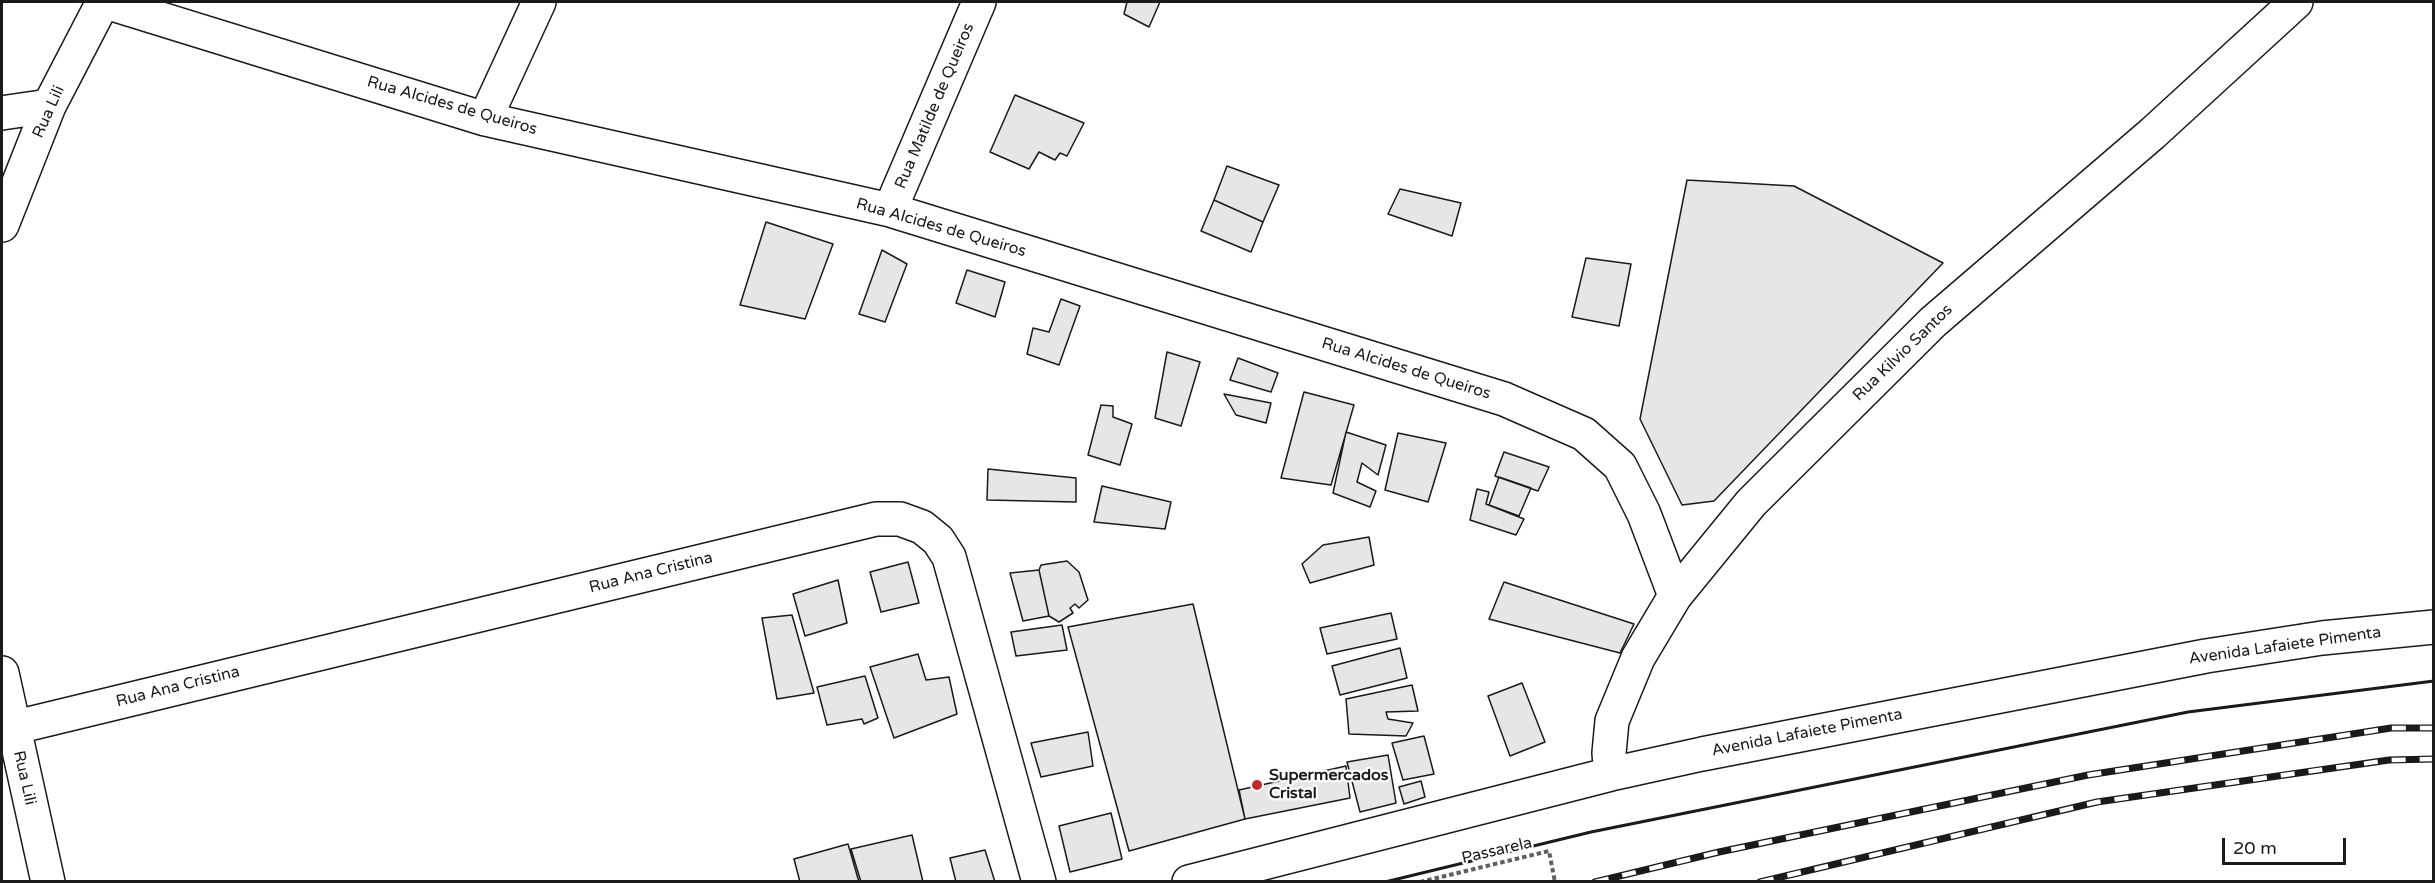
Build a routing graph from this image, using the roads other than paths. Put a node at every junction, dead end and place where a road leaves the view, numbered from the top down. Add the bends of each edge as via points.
1 (105, 2) edge
2 (539, 2) edge
3 (979, 2) edge
4 (2296, 2) edge
5 (49, 106) junction
6 (2, 113) edge
7 (485, 119) junction
8 (890, 210) junction
9 (2, 225) edge
10 (1675, 597) junction
11 (2433, 627) edge
12 (2, 673) edge
13 (12, 728) junction
14 (1611, 774) junction
15 (48, 882) edge
16 (1039, 882) edge
17 (1189, 882) edge

1 - 5 street, Rua Lili
1 - 7 street, Rua Alcides de Queiros
2 - 7 street
3 - 8 street, Rua Matilde de Queiros
4 - 10 street, Rua Kilvio Santos via 2153,133 1933,322 1751,503
5 - 6 street
5 - 9 street, Rua Lili
7 - 8 street, Rua Alcides de Queiros
8 - 10 street, Rua Alcides de Queiros via 1504,399 1584,434 1620,466 1644,514
10 - 14 street, Rua Kilvio Santos via 1638,658 1612,721
11 - 14 street, Avenida Lafaiete Pimenta via 2322,638 2206,656
12 - 13 street, Rua Lili
13 - 15 street, Rua Lili
13 - 16 street, Rua Ana Cristina via 876,519 900,519 922,527 938,540 949,557
14 - 17 street, Avenida Lafaiete Pimenta

